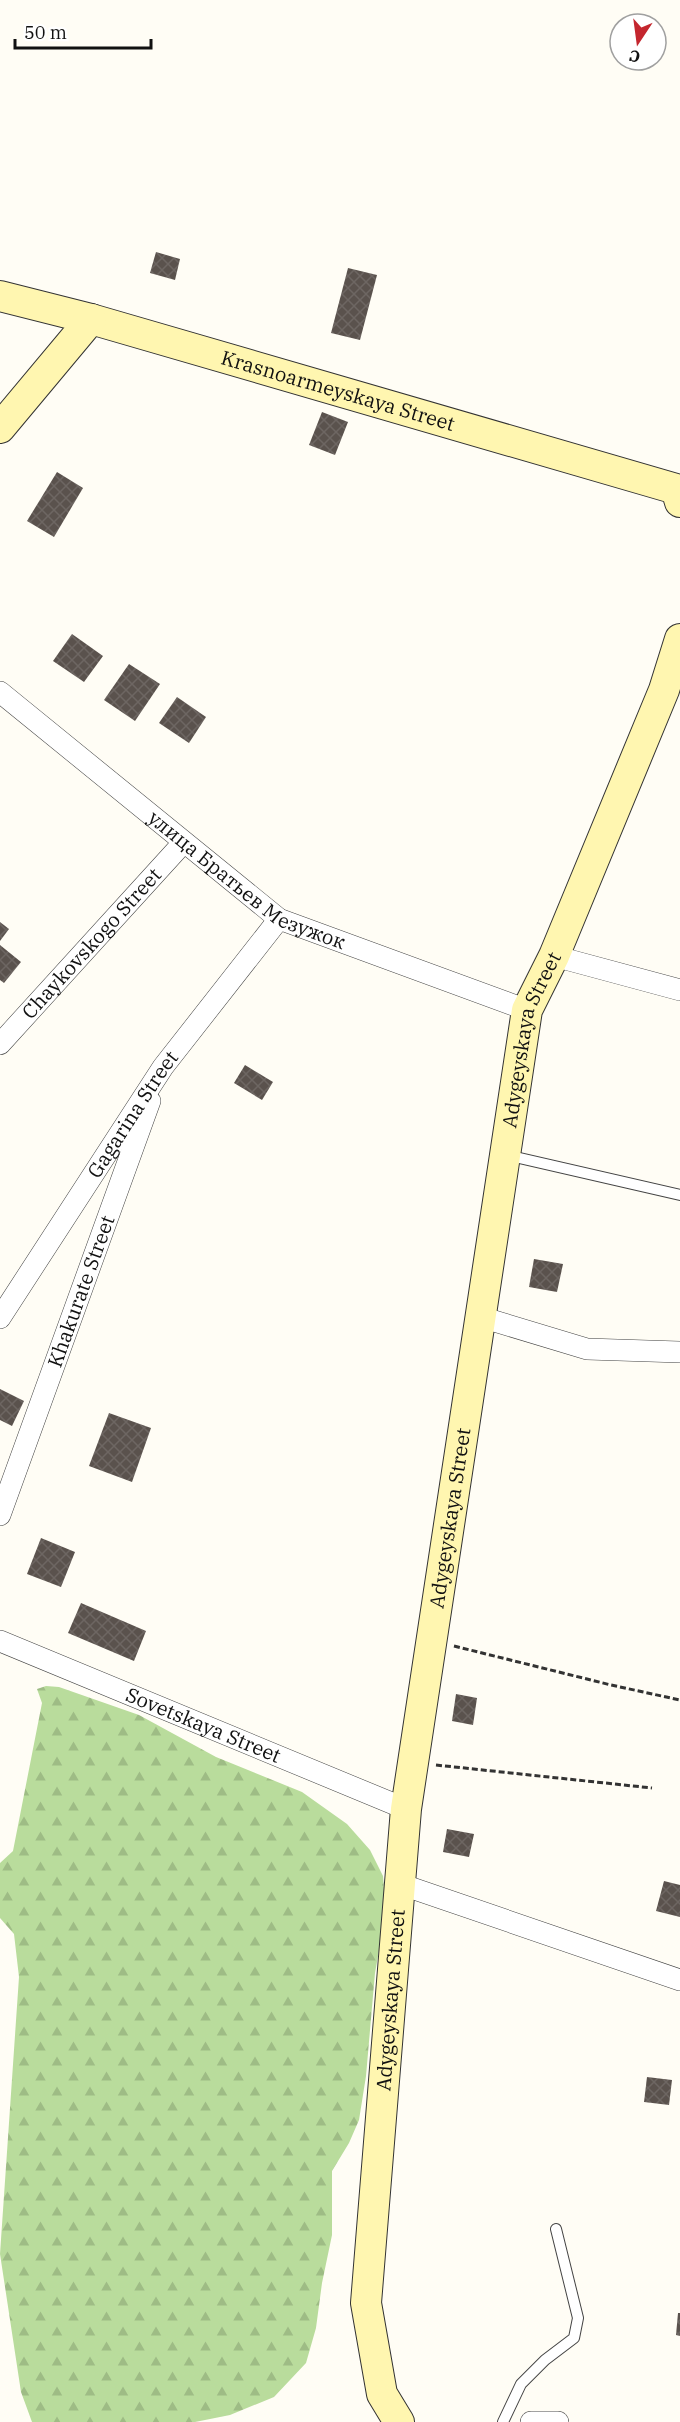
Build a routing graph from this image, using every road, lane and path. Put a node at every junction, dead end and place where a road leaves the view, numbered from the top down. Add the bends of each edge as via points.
1 (0, 296) edge
2 (91, 319) junction
3 (0, 428) edge
4 (679, 494) edge
5 (680, 639) edge
6 (672, 686) edge
7 (0, 692) edge
8 (183, 843) junction
9 (279, 920) junction
10 (554, 956) junction
11 (680, 990) edge
12 (527, 1010) junction
13 (0, 1044) edge
14 (163, 1066) junction
15 (506, 1155) junction
16 (680, 1195) edge
17 (481, 1317) junction
18 (0, 1318) edge
19 (680, 1352) edge
20 (0, 1515) edge
21 (432, 1640) junction
22 (0, 1641) edge
23 (680, 1700) edge
24 (413, 1763) junction
25 (652, 1788) dead end
26 (406, 1809) junction
27 (400, 1884) junction
28 (680, 1980) edge
29 (556, 2229) dead end
30 (399, 2422) edge
31 (503, 2422) edge
32 (531, 2422) edge
33 (558, 2422) edge

1 - 2 main road, Krasnoarmeyskaya Street
2 - 3 main road
2 - 4 main road, Krasnoarmeyskaya Street
5 - 6 main road, Adygeyskaya Street
6 - 10 main road, Adygeyskaya Street
7 - 8 street, улица Братьев Мезужок
8 - 9 street, улица Братьев Мезужок
8 - 13 street, Chaykovskogo Street
9 - 12 street, улица Братьев Мезужок
9 - 14 street, Gagarina Street
10 - 11 street
10 - 12 main road, Adygeyskaya Street
12 - 15 main road, Adygeyskaya Street
14 - 18 street, Gagarina Street
14 - 20 street, Khakurate Street
15 - 16 lane
15 - 17 main road, Adygeyskaya Street
17 - 19 street via 587,1349
17 - 21 main road, Adygeyskaya Street
21 - 23 path
21 - 24 main road, Adygeyskaya Street
22 - 26 street, Sovetskaya Street
24 - 25 path
24 - 26 main road, Adygeyskaya Street
26 - 27 main road, Adygeyskaya Street
27 - 28 street
27 - 30 main road, Adygeyskaya Street via 366,2303 382,2394
29 - 31 lane via 578,2318 574,2338 521,2384
32 - 33 street

